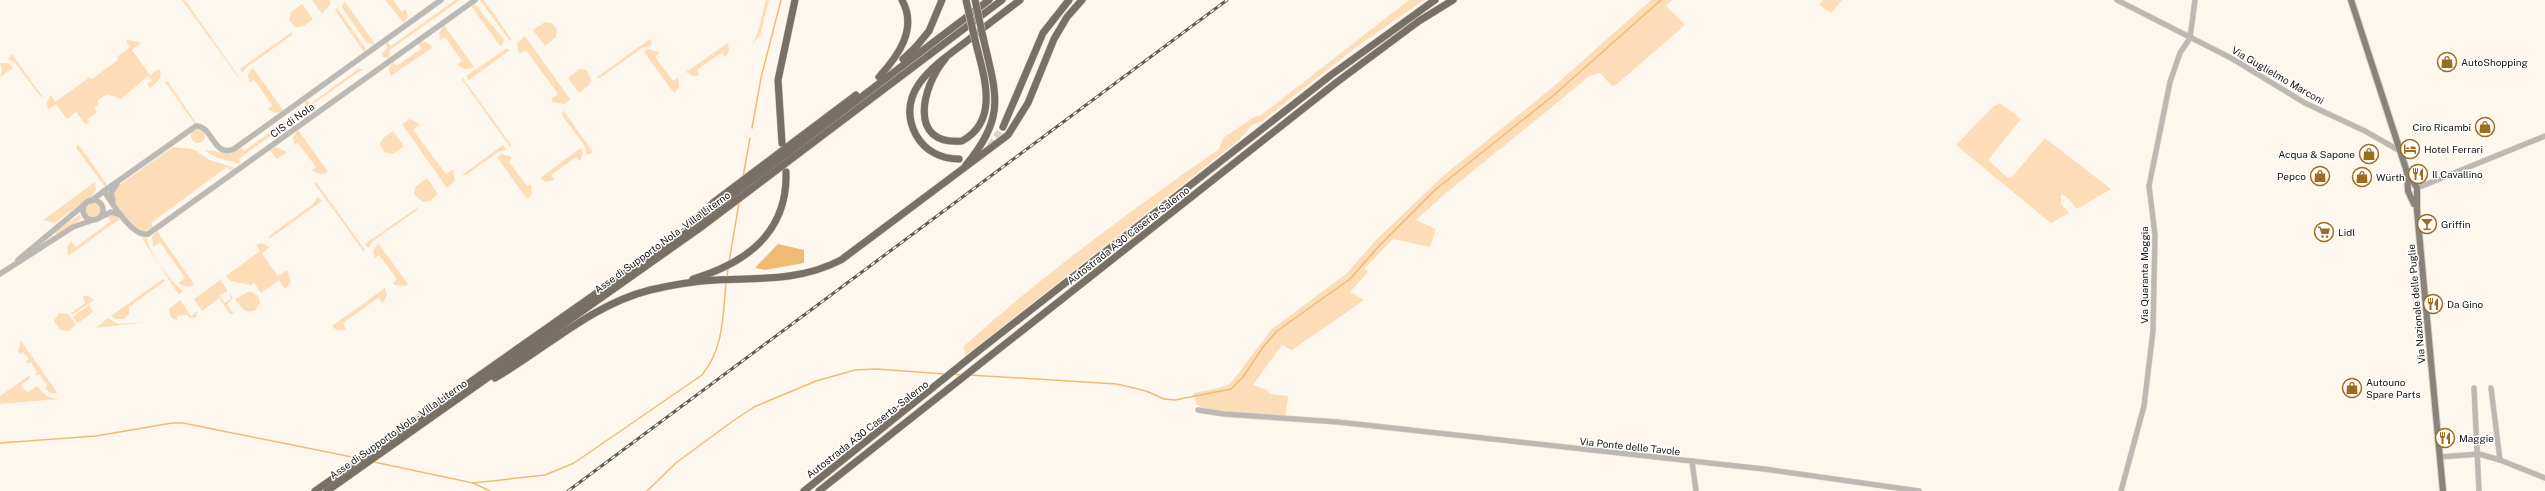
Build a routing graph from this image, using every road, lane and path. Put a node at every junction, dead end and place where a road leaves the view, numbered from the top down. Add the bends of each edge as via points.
1 (441, 0) edge
2 (474, 0) edge
3 (795, 0) edge
4 (902, 0) edge
5 (942, 0) edge
6 (966, 0) edge
7 (975, 0) edge
8 (989, 0) edge
9 (1002, 0) edge
10 (1020, 0) edge
11 (1069, 0) edge
12 (1082, 0) edge
13 (1435, 0) edge
14 (1453, 0) edge
15 (2117, 0) edge
16 (2195, 0) edge
17 (2351, 0) edge
18 (2190, 38) junction
19 (917, 46) junction
20 (952, 52) junction
21 (890, 75) junction
22 (880, 77) junction
23 (1003, 127) tunnel mouth
24 (2545, 136) edge
25 (782, 143) dead end
26 (2400, 151) junction
27 (959, 159) dead end
28 (961, 171) junction
29 (786, 172) dead end
30 (2407, 172) junction
31 (117, 183) junction
32 (2417, 188) junction
33 (104, 191) junction
34 (2409, 191) junction
35 (91, 201) junction
36 (113, 201) junction
37 (85, 204) junction
38 (2417, 211) junction
39 (123, 216) junction
40 (99, 218) junction
41 (93, 220) junction
42 (685, 231) junction
43 (12, 266) junction
44 (0, 274) edge
45 (676, 284) junction
46 (2474, 388) dead end
47 (2491, 388) dead end
48 (455, 401) junction
49 (1198, 410) dead end
50 (2479, 454) junction
51 (2440, 457) junction
52 (2500, 460) junction
53 (1692, 461) junction
54 (2545, 478) edge
55 (315, 491) edge
56 (327, 491) edge
57 (804, 491) edge
58 (819, 491) edge
59 (1696, 491) edge
60 (1919, 491) edge
61 (2121, 491) edge
62 (2443, 491) edge
63 (2479, 491) edge

1 - 31 street, CIS di Nola via 234,149 220,149 204,129 196,126
2 - 39 street, CIS di Nola via 148,234 142,235 134,231
3 - 25 highway via 778,80
4 - 22 highway via 908,22 904,41
5 - 19 highway via 929,30
6 - 20 highway, bridge via 987,96 984,117 969,137 954,142 933,134 926,124 923,104 934,75
7 - 28 highway, bridge via 996,93 995,115 984,139
8 - 21 highway, Asse di Supporto Nola - Villa Literno
9 - 48 highway, Asse di Supporto Nola - Villa Literno via 721,213
10 - 20 highway
11 - 23 highway via 1043,32
12 - 28 highway via 1067,17 1054,39 1016,126 993,148
13 - 57 highway, Autostrada A30 Caserta-Salerno via 1331,75
14 - 58 highway, Autostrada A30 Caserta-Salerno via 1419,21 1337,82
15 - 18 street, Via Guglielmo Marconi
16 - 18 street
17 - 26 main road, Via Nazionale delle Puglie
18 - 26 street, Via Guglielmo Marconi via 2231,58 2305,103 2365,131
18 - 61 street, Via Quaranta Moggia via 2180,53 2170,82 2148,186 2155,236 2153,331 2144,406
19 - 21 highway
19 - 22 highway
20 - 27 highway via 933,65 920,82 913,98 910,115 914,130 928,150 940,157
21 - 42 highway, Asse di Supporto Nola - Villa Literno
22 - 42 highway via 725,194
24 - 32 street
26 - 30 main road, Via Nazionale delle Puglie
28 - 45 highway via 853,252 829,266 792,278
29 - 45 highway via 785,192 775,222 756,247 735,263 718,271
30 - 32 main road, Via Nazionale delle Puglie
30 - 34 main road, Via Nazionale delle Puglie
31 - 33 street, CIS di Nola
31 - 36 street via 112,193
32 - 34 main road via 2411,185
32 - 38 main road, Via Nazionale delle Puglie
33 - 35 street, CIS di Nola
33 - 36 street, CIS di Nola
34 - 38 main road, Via Nazionale delle Puglie
35 - 37 street, CIS di Nola
35 - 40 street via 97,201 102,206 103,213
36 - 39 street, CIS di Nola
37 - 41 street via 84,213 87,218
37 - 43 street, CIS di Nola
38 - 51 main road, Via Nazionale delle Puglie
39 - 40 street via 111,212
40 - 41 street
41 - 43 street via 73,227
42 - 55 highway, Asse di Supporto Nola - Villa Literno
43 - 44 street
45 - 48 highway via 627,298 592,314 504,373
46 - 50 street
47 - 52 street
48 - 56 highway, Asse di Supporto Nola - Villa Literno
49 - 53 street, Via Ponte delle Tavole via 1238,416 1338,422
50 - 51 street
50 - 52 street
50 - 63 street
51 - 62 main road, Via Nazionale delle Puglie
52 - 54 street
53 - 59 street
53 - 60 street, Via Ponte delle Tavole

